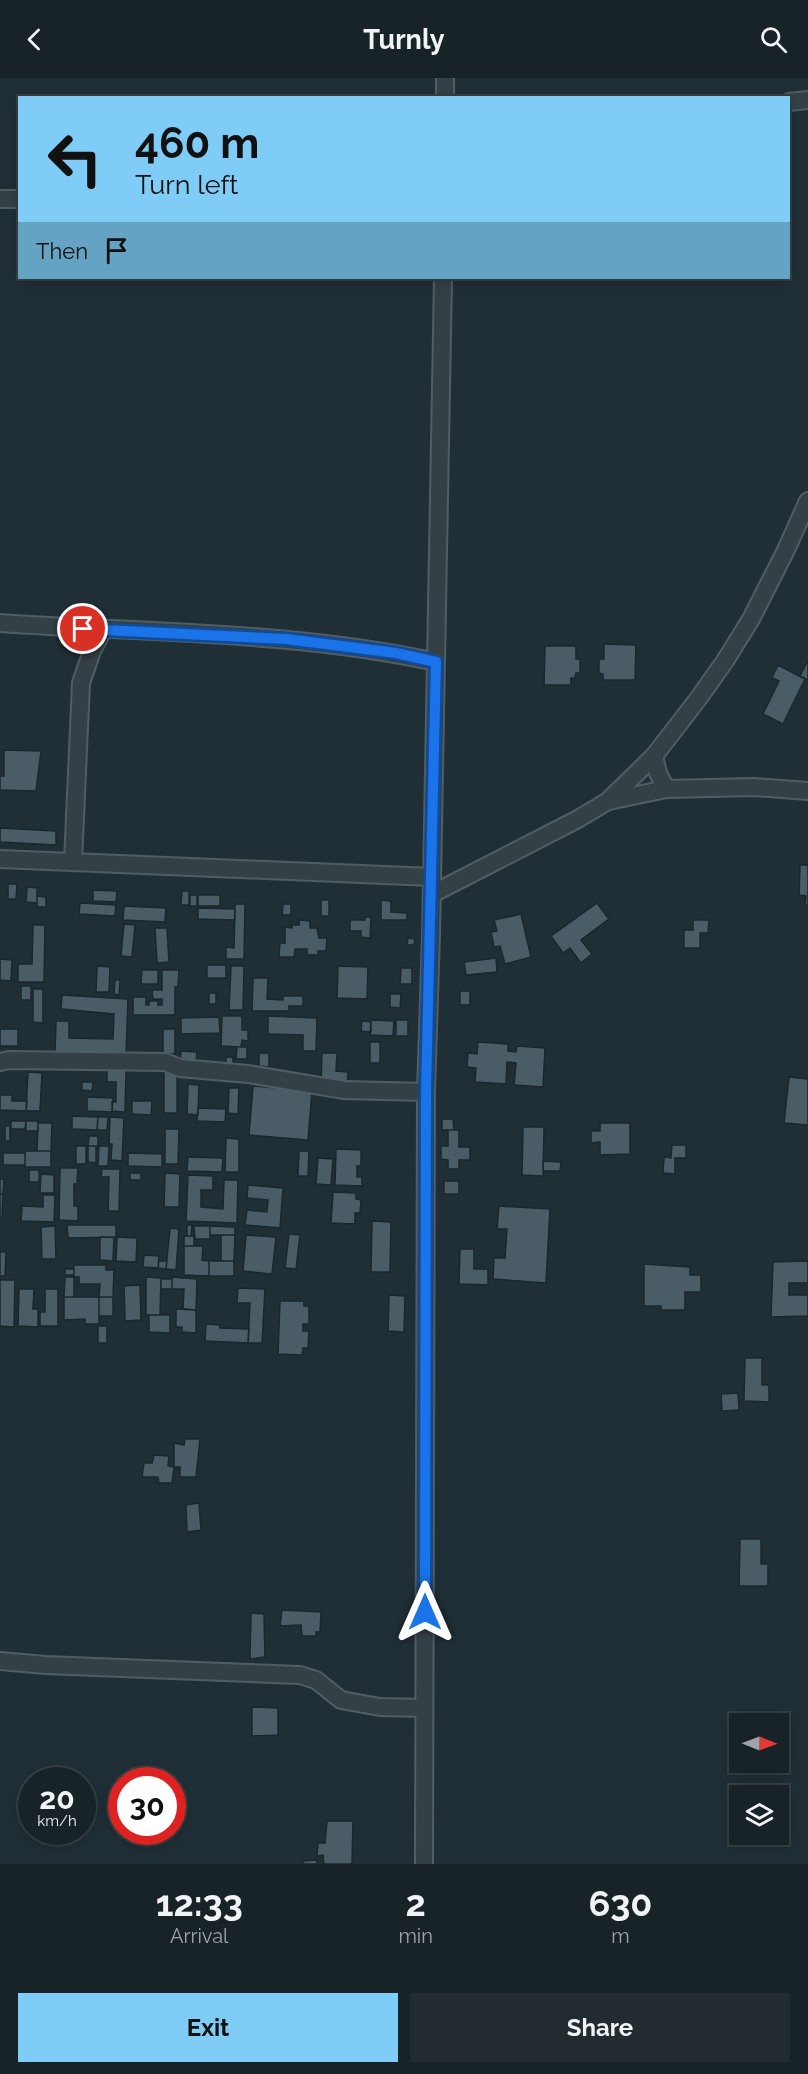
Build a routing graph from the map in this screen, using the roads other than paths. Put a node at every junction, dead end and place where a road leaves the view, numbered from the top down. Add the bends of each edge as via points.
1 (445, 78) edge
2 (445, 96) edge
3 (808, 100) edge
4 (790, 102) edge
5 (0, 199) edge
6 (18, 200) edge
7 (443, 279) edge
8 (808, 501) edge
9 (0, 623) edge
10 (103, 630) junction
11 (436, 662) junction
12 (654, 756) junction
13 (666, 789) junction
14 (808, 791) edge
15 (608, 801) junction
16 (0, 859) edge
17 (72, 862) junction
18 (432, 886) junction
19 (0, 1062) edge
20 (426, 1092) junction
21 (0, 1661) edge
22 (424, 1708) junction
23 (424, 1864) edge

1 - 2 street
3 - 4 street
5 - 6 street
7 - 11 street
8 - 12 street via 751,619 718,671
9 - 10 street
10 - 11 street via 286,639
10 - 17 street via 81,683
11 - 18 street
12 - 13 street
12 - 15 street
13 - 14 street via 754,787
13 - 15 street
15 - 18 street via 570,824
16 - 17 street
17 - 18 street
18 - 20 street
19 - 20 street via 165,1062 180,1068 248,1074 344,1090
20 - 22 street
21 - 22 street via 300,1675 316,1680 341,1700 380,1707
22 - 23 street

